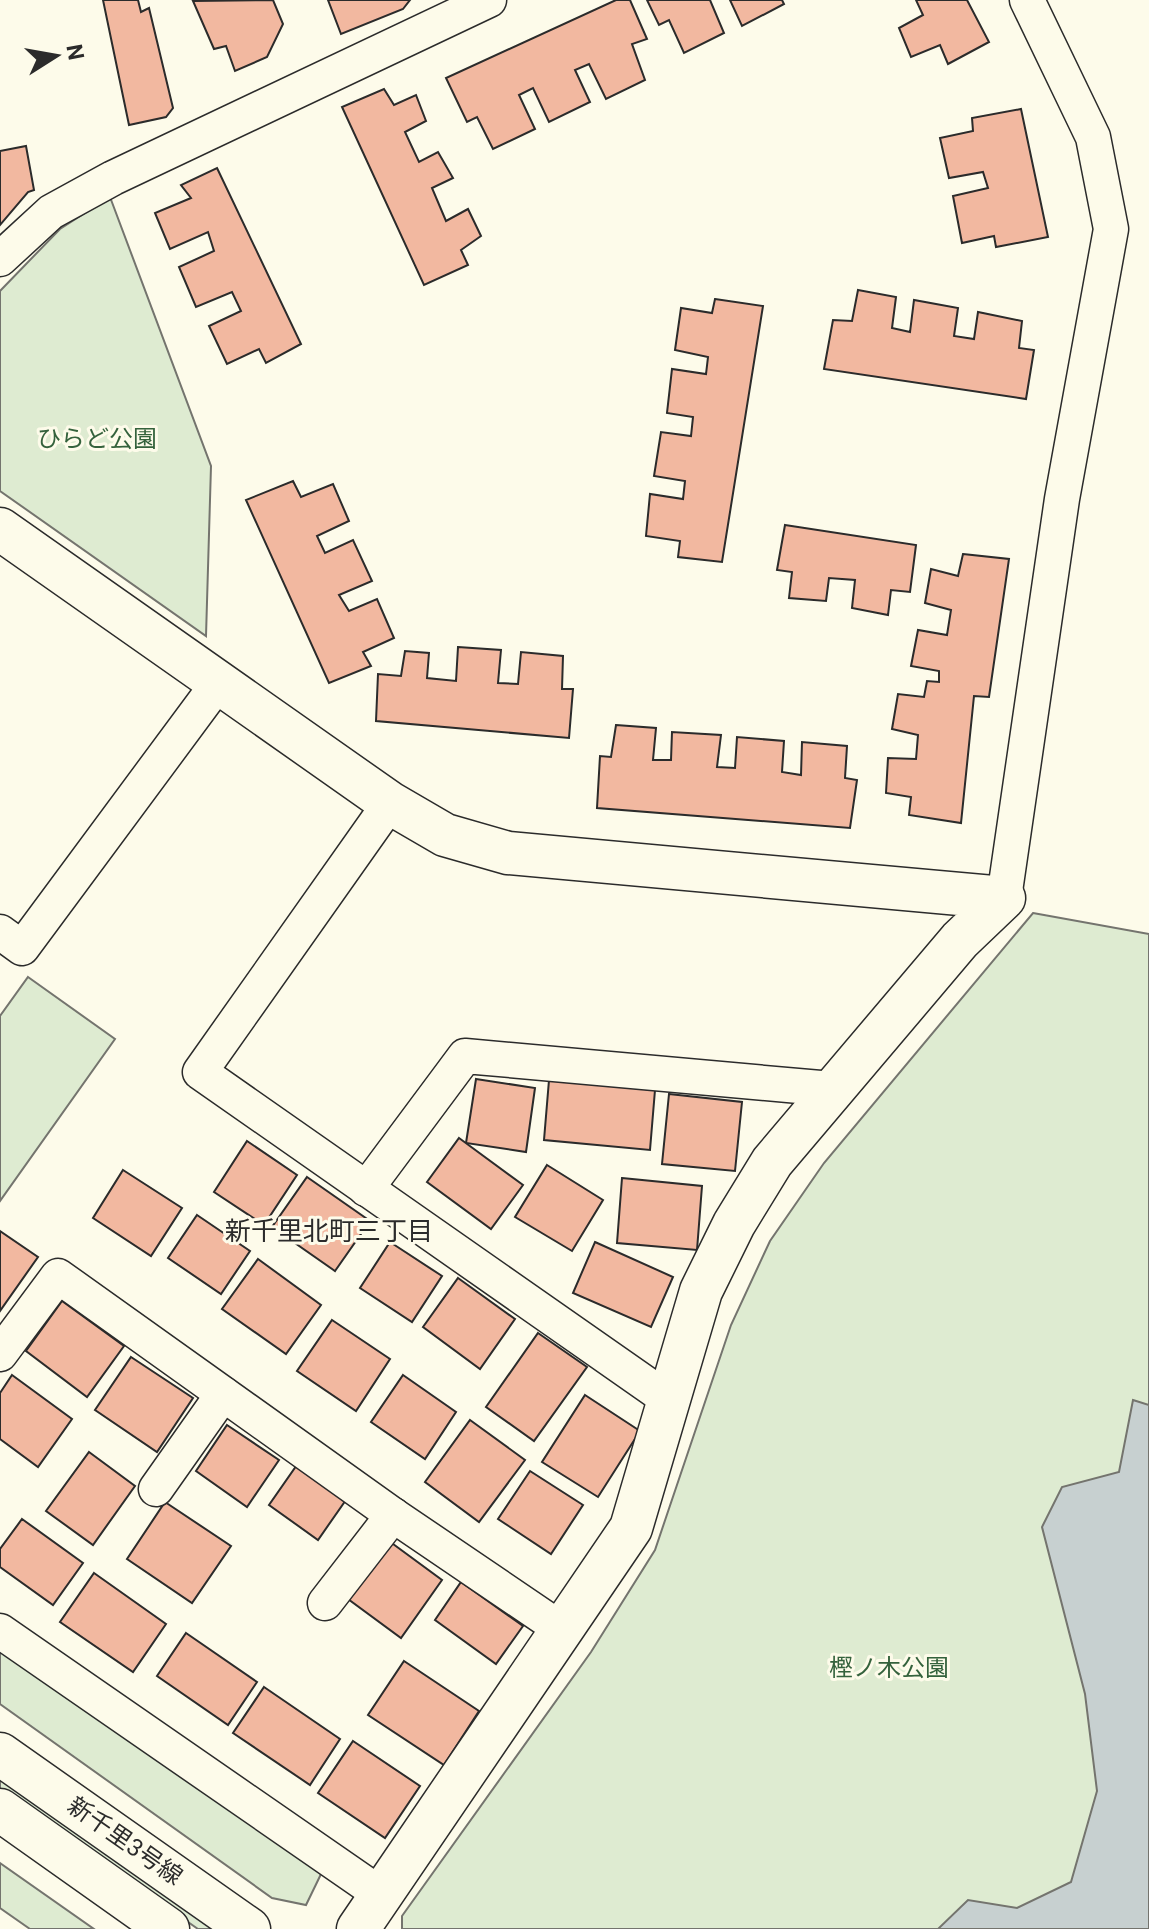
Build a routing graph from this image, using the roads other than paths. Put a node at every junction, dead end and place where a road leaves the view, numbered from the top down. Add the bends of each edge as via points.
1 (489, 0) edge
2 (1027, 0) edge
3 (0, 259) edge
4 (0, 529) edge
5 (219, 682) junction
6 (390, 803) junction
7 (1004, 898) junction
8 (0, 932) edge
9 (832, 1089) junction
10 (366, 1189) junction
11 (0, 1354) edge
12 (223, 1394) junction
13 (669, 1400) junction
14 (156, 1489) dead end
15 (393, 1515) junction
16 (325, 1603) dead end
17 (561, 1629) junction
18 (0, 1631) edge
19 (0, 1754) edge
20 (0, 1810) edge
21 (383, 1896) junction
22 (168, 1929) edge
23 (249, 1929) edge
24 (358, 1929) edge

1 - 3 street via 113,178 51,212
2 - 7 street via 1093,137 1111,229 1062,499
4 - 5 street
5 - 6 street
5 - 8 street via 22,948
6 - 7 street via 445,835 508,853
6 - 10 street via 200,1072
7 - 9 street via 960,940
9 - 10 street via 465,1056
9 - 13 street via 772,1162 734,1224 701,1291
10 - 13 street
11 - 12 street via 58,1276
12 - 14 street
12 - 15 street
13 - 17 street via 631,1528
15 - 16 street
15 - 17 street
17 - 21 street
18 - 21 street
19 - 23 street, 新千里3号線
20 - 22 street, 新千里3号線
21 - 24 street

